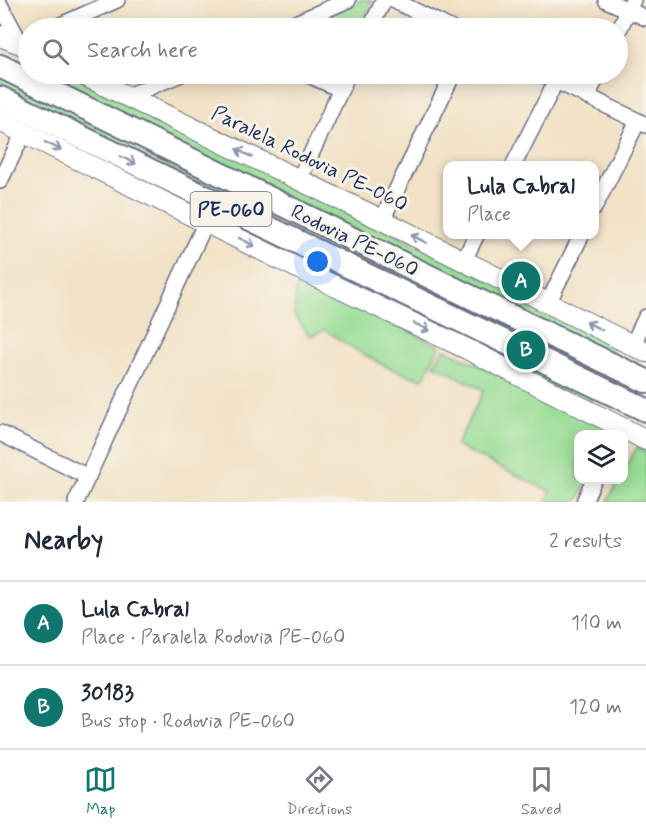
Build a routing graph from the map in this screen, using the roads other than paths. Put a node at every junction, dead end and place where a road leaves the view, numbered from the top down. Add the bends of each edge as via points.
1 (117, 0) edge
2 (348, 0) edge
3 (384, 0) edge
4 (393, 0) edge
5 (606, 0) edge
6 (0, 5) edge
7 (630, 6) edge
8 (76, 18) edge
9 (307, 18) edge
10 (375, 18) edge
11 (430, 18) edge
12 (646, 18) edge
13 (18, 32) edge
14 (0, 36) edge
15 (18, 42) edge
16 (0, 66) edge
17 (18, 75) edge
18 (37, 84) edge
19 (102, 84) edge
20 (157, 84) edge
21 (329, 84) edge
22 (343, 84) edge
23 (448, 84) edge
24 (554, 84) edge
25 (562, 84) edge
26 (593, 84) edge
27 (340, 89) junction
28 (128, 96) junction
29 (587, 97) junction
30 (0, 98) edge
31 (0, 121) edge
32 (642, 123) edge
33 (24, 132) junction
34 (515, 161) edge
35 (298, 180) junction
36 (0, 181) edge
37 (599, 199) edge
38 (382, 220) junction
39 (206, 222) junction
40 (474, 239) edge
41 (580, 239) edge
42 (463, 262) junction
43 (548, 303) junction
44 (646, 317) edge
45 (639, 349) edge
46 (610, 363) junction
47 (646, 381) edge
48 (602, 388) junction
49 (646, 410) edge
50 (615, 430) edge
51 (616, 430) edge
52 (0, 433) edge
53 (628, 434) edge
54 (646, 440) edge
55 (88, 477) junction
56 (592, 484) edge
57 (76, 502) edge
58 (584, 502) edge

1 - 8 street
2 - 9 street
3 - 10 street
4 - 11 street
5 - 7 street
6 - 13 street
7 - 12 street
14 - 15 main road
16 - 17 highway, Rodovia PE-060 / PE-060
18 - 46 highway, Rodovia PE-060 / PE-060
19 - 28 main road, Paralela Rodovia PE-060 / PE-060
20 - 28 street
21 - 27 street
22 - 27 street
23 - 38 street
24 - 34 street
25 - 29 street
26 - 29 street
27 - 35 street
35 -> 28 main road, Paralela Rodovia PE-060 / PE-060
29 - 32 street
30 -> 48 highway, Rodovia PE-060 / PE-060
31 - 33 main road, PE-060
32 - 37 street
33 - 36 street
33 -> 39 main road, PE-060
35 - 38 main road, Paralela Rodovia PE-060 / PE-060
42 -> 38 main road, Paralela Rodovia PE-060 / PE-060
39 -> 50 main road, PE-060 via 467,349
39 - 55 street
40 - 42 street
41 - 43 street
42 - 43 main road, Paralela Rodovia PE-060 / PE-060
45 -> 43 main road, Paralela Rodovia PE-060 / PE-060
44 - 45 street
45 - 46 main road via 620,353
46 - 47 highway, Rodovia PE-060 / PE-060
46 - 48 main road
48 - 49 highway, Rodovia PE-060 / PE-060
48 - 51 main road via 603,403
52 - 55 street
53 - 54 main road, PE-060
55 - 57 street
56 - 58 street

